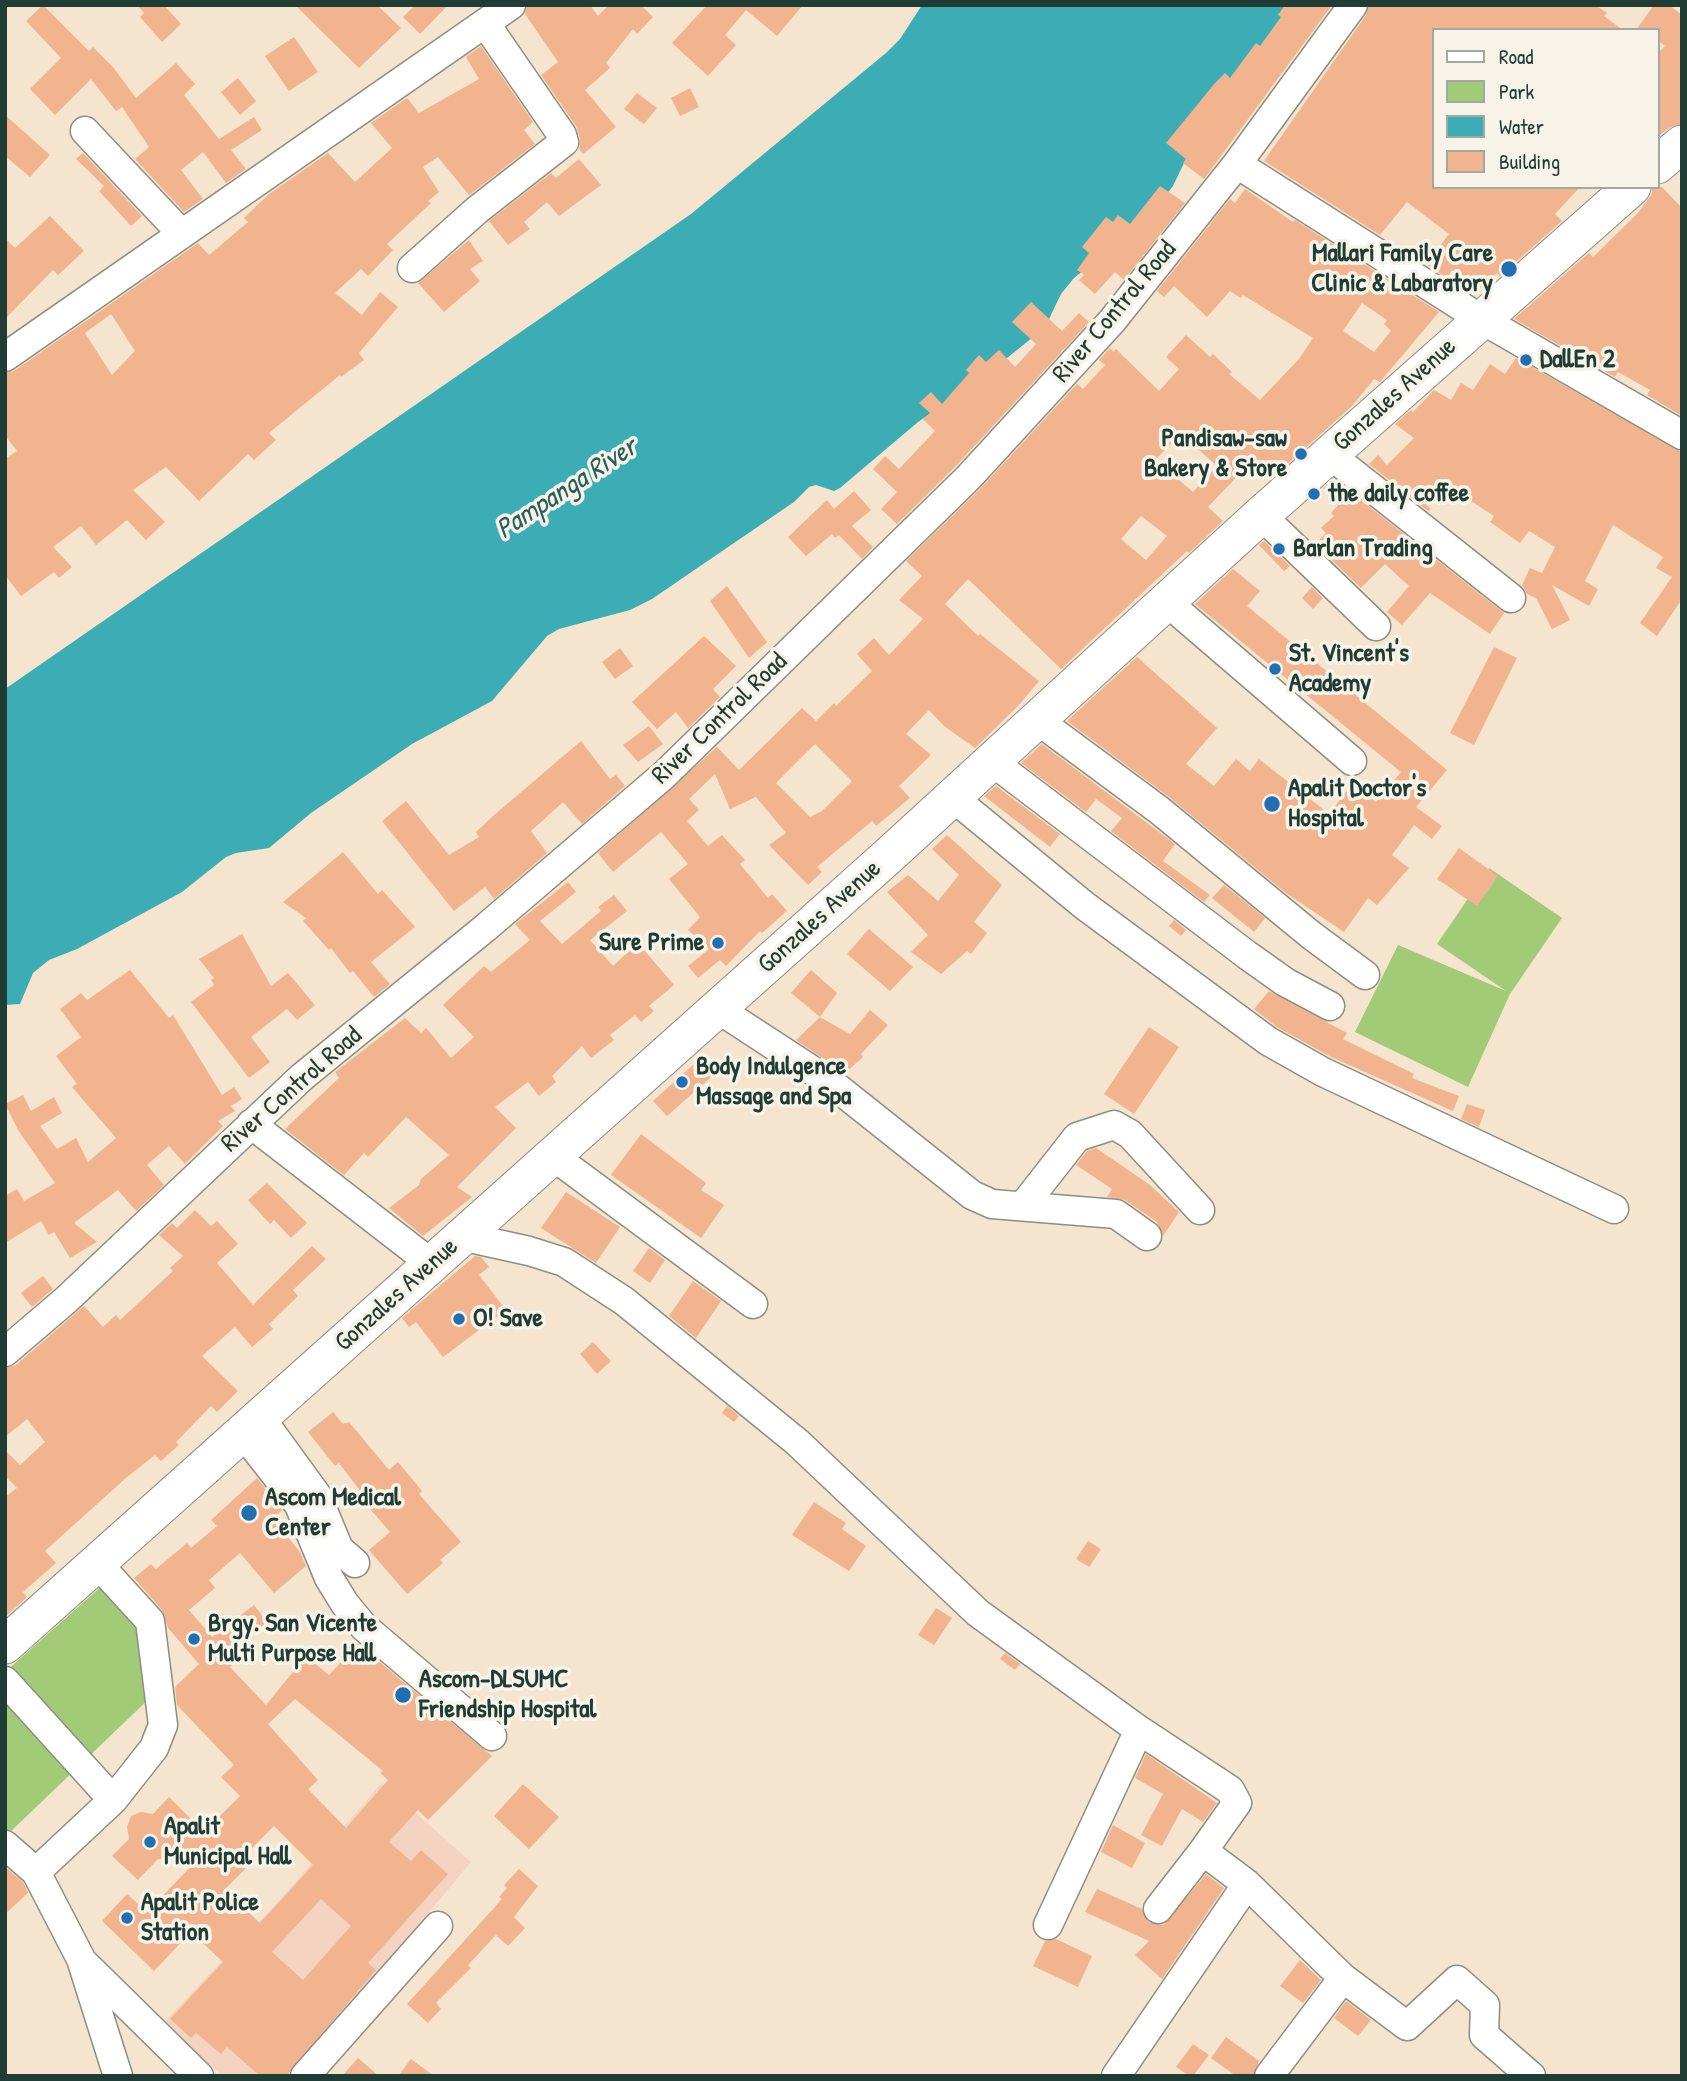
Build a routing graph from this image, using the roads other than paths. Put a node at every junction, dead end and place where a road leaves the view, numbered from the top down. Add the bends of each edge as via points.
1 (511, 5) edge
2 (1353, 5) edge
3 (485, 23) junction
4 (85, 131) dead end
5 (1682, 144) edge
6 (1659, 163) edge
7 (1237, 164) junction
8 (1630, 189) edge
9 (181, 233) junction
10 (412, 268) dead end
11 (1481, 319) junction
12 (5, 358) edge
13 (1682, 435) edge
14 (1329, 454) junction
15 (1261, 515) junction
16 (1511, 598) dead end
17 (1168, 603) junction
18 (1376, 626) dead end
19 (1036, 719) junction
20 (990, 760) junction
21 (1352, 761) dead end
22 (951, 796) junction
23 (1365, 975) dead end
24 (1330, 1006) dead end
25 (718, 1009) junction
26 (251, 1124) junction
27 (553, 1156) junction
28 (1023, 1206) junction
29 (1614, 1209) dead end
30 (1200, 1210) dead end
31 (461, 1236) junction
32 (1147, 1236) dead end
33 (432, 1264) junction
34 (752, 1304) dead end
35 (5, 1352) edge
36 (252, 1425) junction
37 (97, 1563) junction
38 (355, 1563) dead end
39 (5, 1645) edge
40 (5, 1681) edge
41 (1139, 1730) junction
42 (492, 1736) dead end
43 (113, 1800) junction
44 (5, 1845) edge
45 (1203, 1851) junction
46 (36, 1872) junction
47 (1247, 1884) junction
48 (1158, 1909) dead end
49 (1048, 1925) dead end
50 (438, 1926) dead end
51 (81, 1959) junction
52 (1343, 1978) junction
53 (118, 2076) edge
54 (199, 2076) edge
55 (305, 2076) edge
56 (1116, 2076) edge
57 (1269, 2076) edge
58 (1531, 2076) edge

1 - 3 street
2 - 7 street, River Control Road
3 - 9 street
3 - 10 street via 564,142
4 - 9 street
5 - 6 main road
7 - 11 street
7 - 26 street, River Control Road via 1112,321 968,478 664,775
8 - 11 main road, Gonzales Avenue
9 - 12 street
11 - 13 street
11 - 14 main road, Gonzales Avenue
14 - 15 main road, Gonzales Avenue
14 - 16 street
15 - 17 main road, Gonzales Avenue
15 - 18 street
17 - 19 main road, Gonzales Avenue
17 - 21 street
19 - 20 main road, Gonzales Avenue
19 - 23 street via 1159,810
20 - 22 main road, Gonzales Avenue
20 - 24 street via 1247,955
22 - 25 main road, Gonzales Avenue
22 - 29 street via 1085,906 1268,1041 1323,1072
25 - 27 main road, Gonzales Avenue
25 - 28 street via 830,1082 972,1195 992,1204
26 - 33 street
26 - 35 street, River Control Road
27 - 31 main road, Gonzales Avenue
27 - 34 street
28 - 30 street via 1077,1137 1114,1125 1130,1134
28 - 32 street via 1116,1214
31 - 33 main road, Gonzales Avenue
31 - 41 street via 564,1262 624,1301 797,1442 978,1613
33 - 36 main road, Gonzales Avenue
36 - 37 main road, Gonzales Avenue
36 - 38 street via 316,1494 340,1549
36 - 42 street via 299,1505 329,1578 345,1604 364,1627
37 - 39 main road, Gonzales Avenue
37 - 43 street via 150,1621 163,1724 154,1748
40 - 43 street
41 - 45 street via 1230,1790 1237,1803
41 - 49 street
43 - 46 street
44 - 46 street
45 - 47 street
45 - 48 street
46 - 51 street
47 - 52 street
47 - 56 street
50 - 55 street
51 - 53 street
51 - 54 street
52 - 57 street
52 - 58 street via 1407,2026 1457,1980 1485,2005 1484,2035

